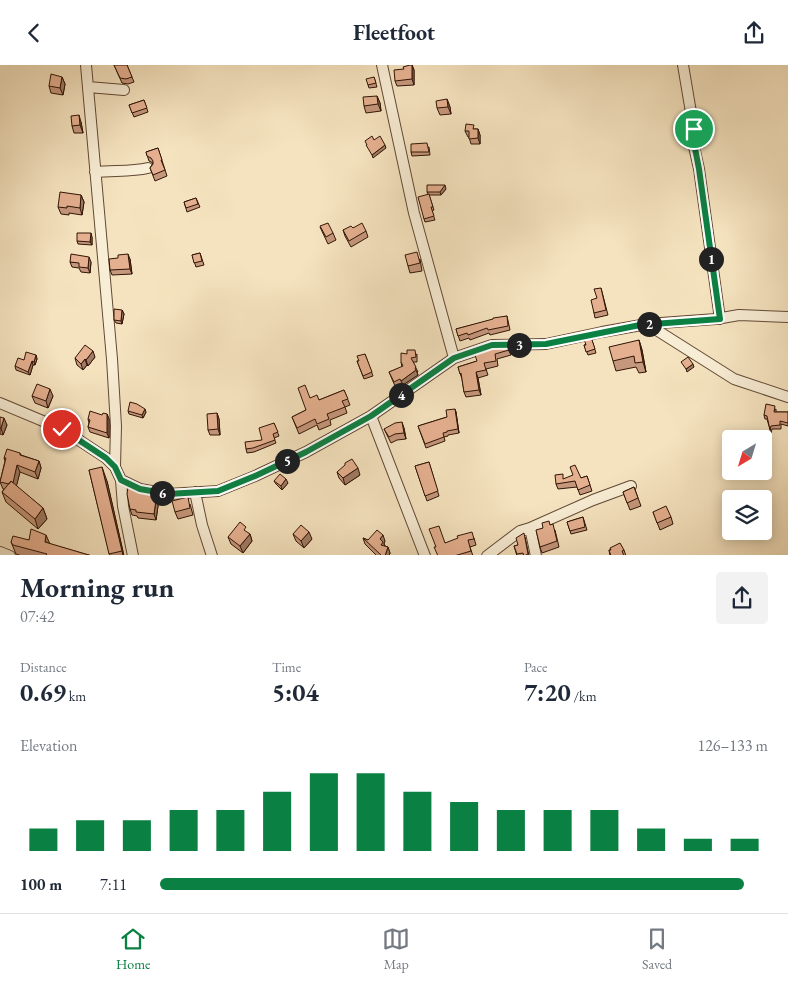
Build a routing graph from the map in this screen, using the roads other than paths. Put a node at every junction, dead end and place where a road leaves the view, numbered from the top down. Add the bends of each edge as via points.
1 (86, 65) edge
2 (382, 65) edge
3 (683, 65) edge
4 (88, 87) junction
5 (124, 89) dead end
6 (148, 168) edge
7 (96, 172) junction
8 (788, 317) edge
9 (720, 319) junction
10 (647, 324) junction
11 (454, 358) junction
12 (788, 397) edge
13 (0, 403) edge
14 (371, 416) junction
15 (115, 467) junction
16 (121, 480) junction
17 (631, 486) edge
18 (195, 492) junction
19 (530, 528) junction
20 (0, 552) edge
21 (10, 555) edge
22 (133, 555) edge
23 (212, 555) edge
24 (425, 555) edge
25 (487, 555) edge
26 (536, 555) edge

1 - 4 street
2 - 11 street via 414,213
3 - 9 street
4 - 5 street
4 - 7 street
6 - 7 street
7 - 15 street via 112,359
8 - 9 street via 739,315
9 - 10 street
10 - 11 street via 546,344 492,345
10 - 12 street via 734,379
11 - 14 street
13 - 15 street via 62,429
14 - 18 street via 255,476 218,491
14 - 24 street
15 - 16 street
16 - 18 street via 140,489 168,494
16 - 22 street
17 - 19 street
18 - 23 street
19 - 25 street via 520,531
19 - 26 street
20 - 21 street

